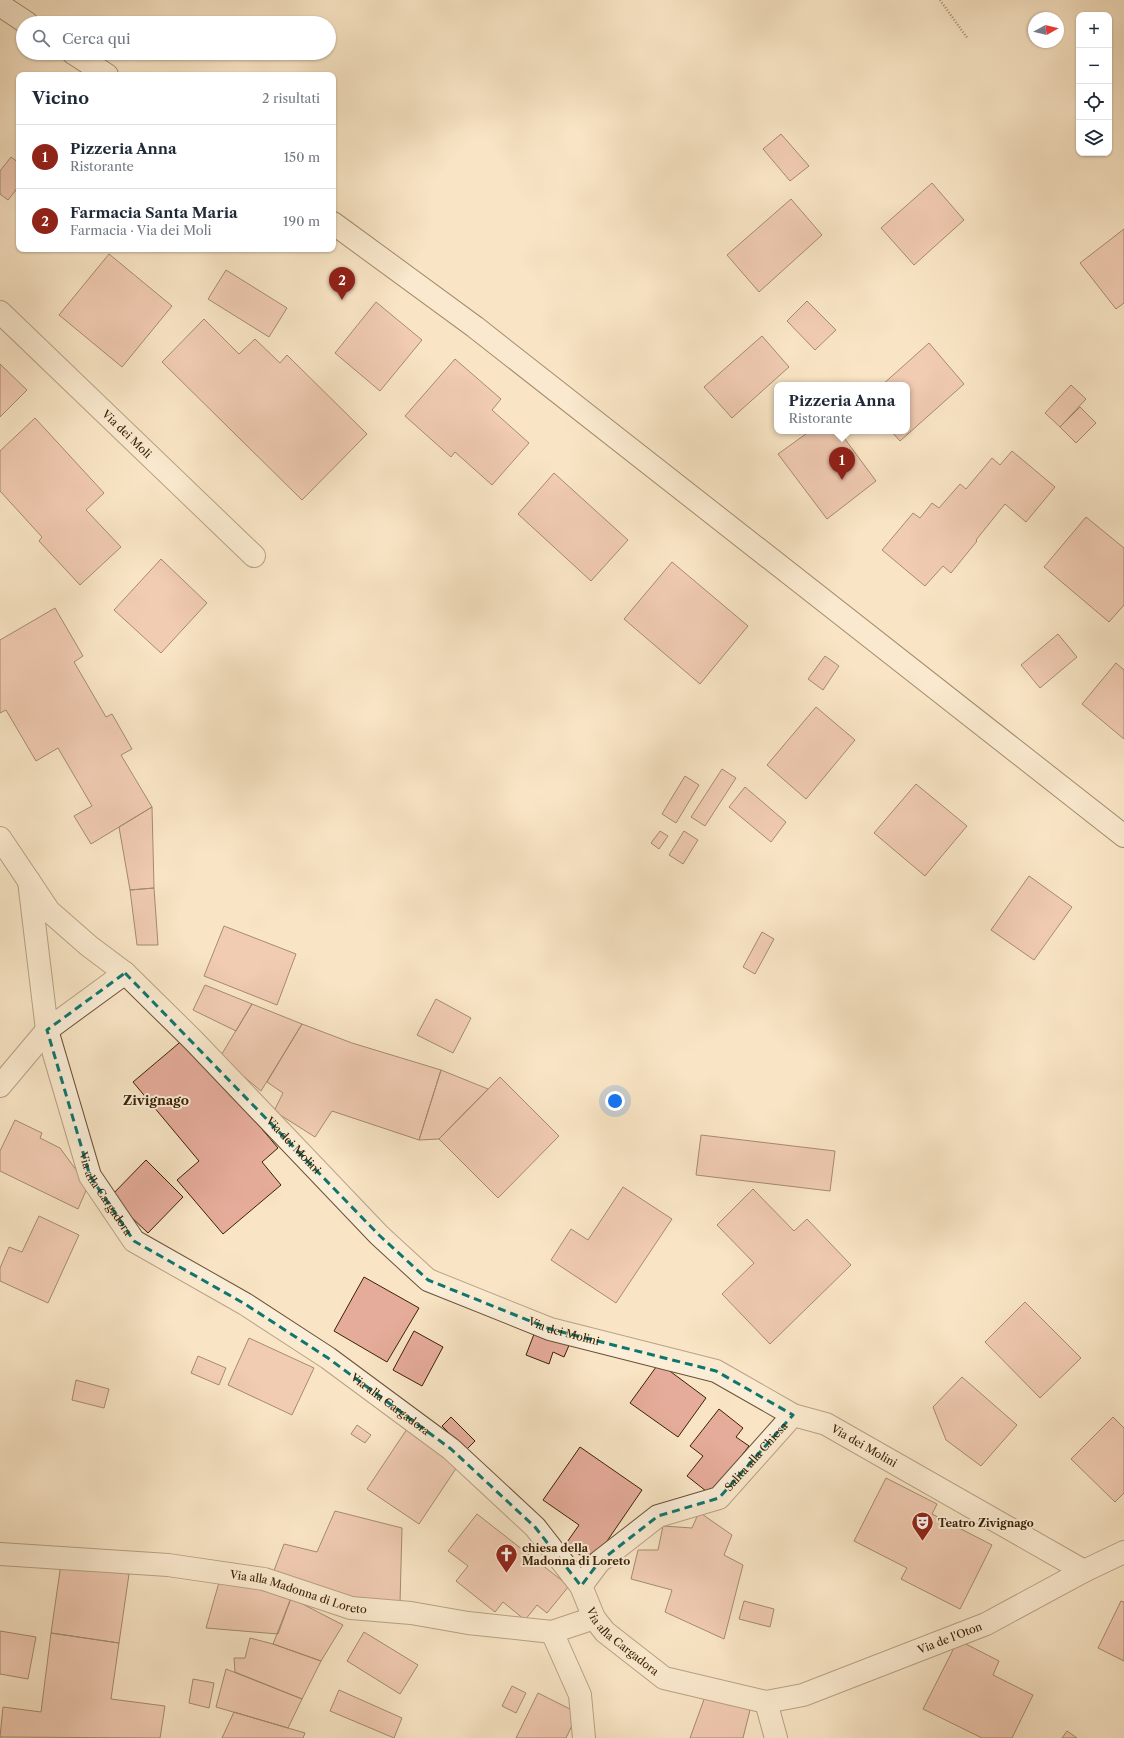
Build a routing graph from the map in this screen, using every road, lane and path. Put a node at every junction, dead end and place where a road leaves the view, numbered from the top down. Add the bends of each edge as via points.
1 (940, 0) edge
2 (0, 5) edge
3 (16, 16) edge
4 (968, 39) dead end
5 (84, 60) edge
6 (102, 72) edge
7 (336, 225) edge
8 (0, 312) edge
9 (254, 556) dead end
10 (1124, 836) edge
11 (0, 838) edge
12 (29, 881) junction
13 (125, 973) junction
14 (47, 1030) junction
15 (0, 1086) edge
16 (793, 1415) junction
17 (1124, 1552) edge
18 (0, 1554) edge
19 (1084, 1571) junction
20 (581, 1586) junction
21 (594, 1618) junction
22 (552, 1632) junction
23 (766, 1702) junction
24 (584, 1738) edge
25 (776, 1738) edge

1 - 4 path
2 - 3 street
5 - 6 street
7 - 10 street via 476,326
8 - 9 street, Via dei Moli
11 - 12 street, Via dei Molini
12 - 13 street, Via dei Molini via 49,912
12 - 14 street, Via alla Cargadora
13 - 14 street
13 - 16 street, Via dei Molini via 194,1041 379,1234 428,1280 550,1329 716,1371
14 - 15 street
14 - 20 street, Via alla Cargadora via 90,1176 134,1241 245,1304 328,1358 451,1449 535,1526
16 - 19 street, Via dei Molini via 826,1424
16 - 20 street, Salita alla Chiesa via 718,1498 658,1516 599,1562
17 - 19 street, Via de l'Oton
18 - 22 street, Via alla Madonna di Loreto via 168,1565 264,1580 351,1608 410,1613 468,1623
19 - 23 street, Via de l'Oton via 986,1624 803,1695
20 - 21 street, Via alla Cargadora
21 - 22 street, Via alla Madonna di Loreto
21 - 23 street, Via alla Cargadora via 606,1632 664,1678
22 - 24 street via 580,1695
23 - 25 street

